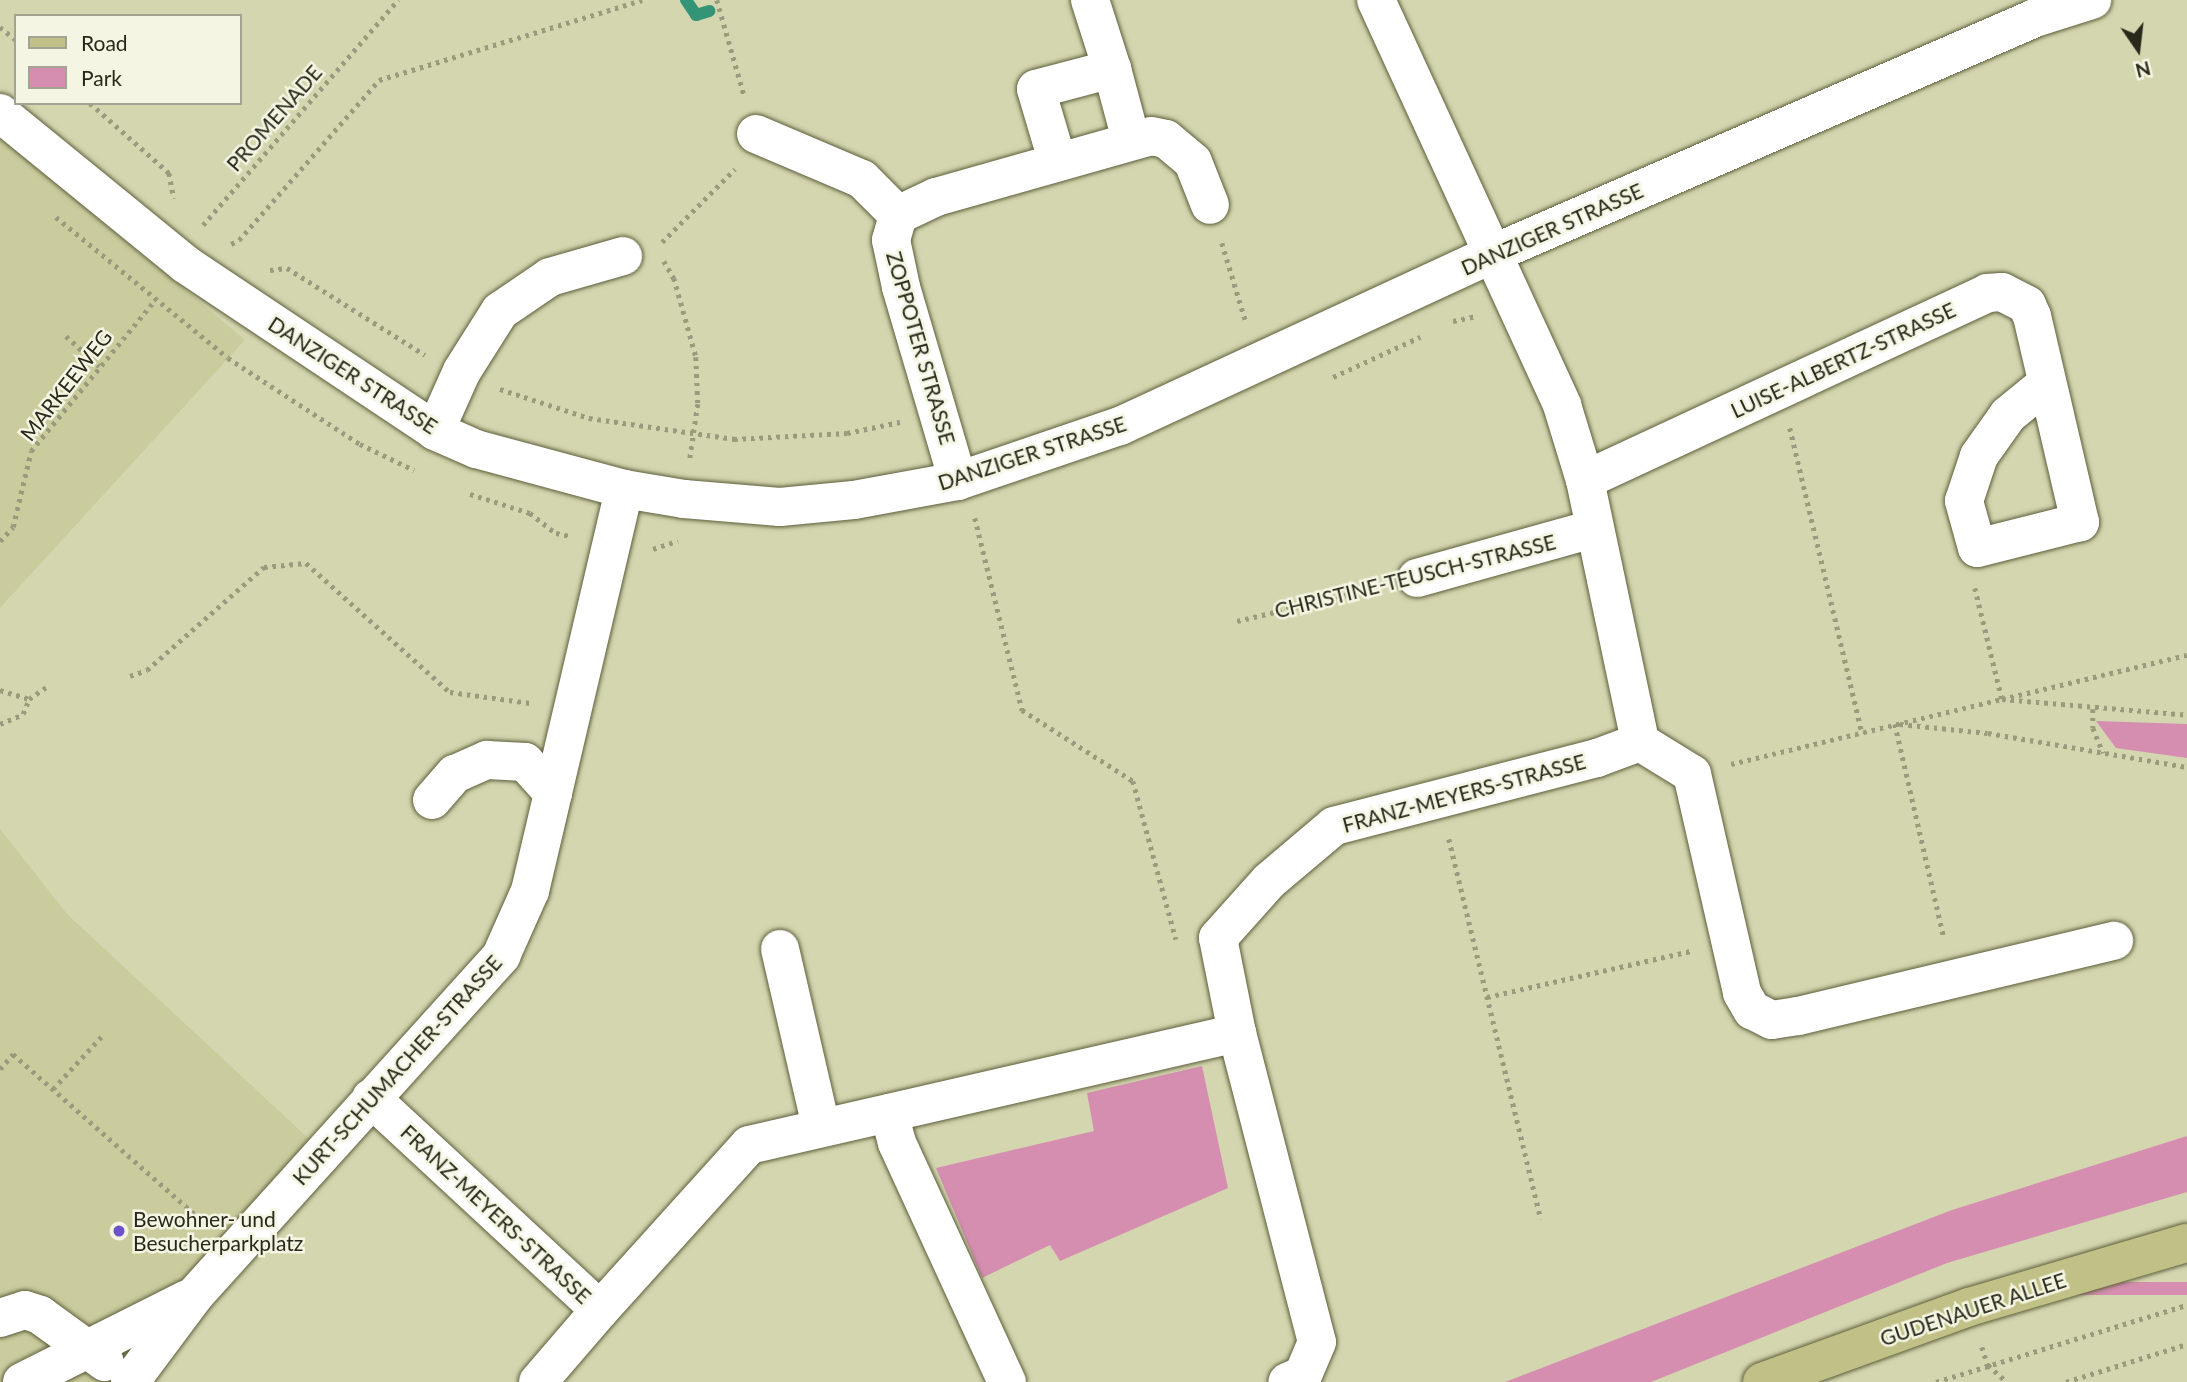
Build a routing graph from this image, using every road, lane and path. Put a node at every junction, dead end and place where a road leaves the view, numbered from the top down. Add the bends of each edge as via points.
1 (398, 0) edge
2 (642, 0) edge
3 (718, 0) edge
4 (1090, 0) edge
5 (1376, 0) edge
6 (2092, 0) edge
7 (0, 27) edge
8 (14, 38) edge
9 (1112, 69) junction
10 (92, 105) edge
11 (0, 113) edge
12 (756, 134) junction
13 (1131, 140) junction
14 (1057, 160) junction
15 (1210, 205) joint
16 (176, 211) dead end
17 (52, 213) dead end
18 (898, 215) junction
19 (192, 224) dead end
20 (193, 247) junction
21 (640, 252) joint
22 (1490, 255) junction
23 (663, 258) dead end
24 (265, 270) dead end
25 (154, 301) junction
26 (1518, 306) junction
27 (1445, 325) dead end
28 (1425, 335) dead end
29 (66, 336) dead end
30 (1264, 362) junction
31 (99, 367) junction
32 (462, 371) junction
33 (1327, 380) dead end
34 (2046, 384) junction
35 (1781, 390) junction
36 (938, 412) junction
37 (435, 432) junction
38 (694, 433) junction
39 (424, 474) dead end
40 (1585, 480) junction
41 (958, 481) junction
42 (624, 489) junction
43 (465, 492) dead end
44 (684, 499) junction
45 (984, 514) dead end
46 (974, 516) junction
47 (961, 520) dead end
48 (1592, 530) junction
49 (0, 541) edge
50 (692, 542) dead end
51 (611, 545) junction
52 (1977, 548) junction
53 (1417, 578) joint
54 (1237, 621) dead end
55 (2187, 655) edge
56 (130, 676) dead end
57 (49, 685) dead end
58 (0, 690) edge
59 (29, 699) junction
60 (2002, 699) junction
61 (573, 709) junction
62 (2093, 709) junction
63 (2187, 715) edge
64 (0, 724) edge
65 (1895, 724) junction
66 (1862, 732) junction
67 (1640, 741) junction
68 (2104, 753) junction
69 (2187, 767) edge
70 (1692, 774) junction
71 (553, 793) junction
72 (1439, 797) junction
73 (432, 800) dead end
74 (1218, 938) junction
75 (2114, 941) dead end
76 (1730, 943) junction
77 (780, 949) dead end
78 (1954, 980) junction
79 (1487, 998) junction
80 (1237, 1033) junction
81 (101, 1037) dead end
82 (0, 1069) edge
83 (53, 1089) junction
84 (371, 1098) junction
85 (888, 1113) junction
86 (821, 1127) junction
87 (1541, 1219) dead end
88 (2187, 1243) edge
89 (236, 1250) junction
90 (195, 1295) junction
91 (2187, 1305) edge
92 (600, 1310) junction
93 (0, 1318) edge
94 (2187, 1344) edge
95 (87, 1349) junction
96 (22, 1382) edge
97 (129, 1382) edge
98 (538, 1382) edge
99 (1007, 1382) edge
100 (1287, 1382) edge
101 (1762, 1382) edge
102 (1936, 1382) edge
103 (2066, 1382) edge

1 - 20 path, PROMENADE via 206,218
2 - 20 path via 379,80 239,240
3 - 12 path
4 - 9 street
5 - 22 street
6 - 22 street, DANZIGER STRASSE via 2035,18
7 - 8 path
9 - 13 street
9 - 14 street via 1036,89
10 - 16 path via 169,173
11 - 20 street, DANZIGER STRASSE
12 - 18 street via 862,179
12 - 21 path via 747,157
13 - 14 street
13 - 15 street via 1166,139 1193,162
14 - 18 street via 936,197
15 - 30 path
17 - 25 path
18 - 36 street, ZOPPOTER STRASSE via 891,240
19 - 20 path
20 - 25 path, MARKEEWEG
20 - 37 street, DANZIGER STRASSE
21 - 32 street via 551,277 526,291 500,311
22 - 26 street
22 - 30 street, DANZIGER STRASSE
23 - 38 path via 674,278 696,357
24 - 32 path via 287,268 410,348
25 - 31 path, MARKEEWEG
25 - 39 path via 288,399 360,444
26 - 27 path
26 - 40 street via 1562,405
28 - 33 path
29 - 31 path
30 - 41 street, DANZIGER STRASSE via 1120,426
31 - 49 path, MARKEEWEG via 31,451 13,527
32 - 37 street
32 - 38 path via 513,394 589,418
34 - 35 street, LUISE-ALBERTZ-STRASSE via 2027,305 2002,292 1987,293
34 - 52 street via 2008,415 1979,456 1964,501
34 - 52 street, LUISE-ALBERTZ-STRASSE via 2080,522
35 - 40 street, LUISE-ALBERTZ-STRASSE
35 - 66 path
36 - 38 path via 848,433 764,439
36 - 41 street, ZOPPOTER STRASSE
37 - 42 street, DANZIGER STRASSE via 476,449
38 - 44 path
40 - 48 street
41 - 44 street, DANZIGER STRASSE via 854,500 780,507
41 - 46 path
42 - 44 street, DANZIGER STRASSE
42 - 51 street, KURT-SCHUMACHER-STRASSE
43 - 51 path via 530,513 556,533
45 - 46 path
46 - 47 path
46 - 74 path via 1022,710 1133,781 1171,936 1186,947
48 - 53 street, CHRISTINE-TEUSCH-STRASSE
48 - 67 street
50 - 51 path via 679,541 643,553
51 - 61 street, KURT-SCHUMACHER-STRASSE
52 - 60 path via 1974,583
53 - 54 path, CHRISTINE-TEUSCH-STRASSE
55 - 60 path
56 - 61 path via 147,670 264,567 306,563 450,692
57 - 59 path
58 - 59 path
59 - 64 path via 23,714
60 - 62 path
60 - 65 path
61 - 71 street, KURT-SCHUMACHER-STRASSE
62 - 63 path
62 - 68 path via 2092,728
65 - 66 path
65 - 68 path via 1988,733
65 - 78 path
66 - 70 path
67 - 70 street
67 - 72 street, FRANZ-MEYERS-STRASSE via 1597,758
68 - 69 path
70 - 76 street
71 - 73 street via 525,762 487,760 455,774
71 - 84 street, KURT-SCHUMACHER-STRASSE via 530,891 501,956
72 - 74 street, FRANZ-MEYERS-STRASSE via 1334,826 1269,881
72 - 79 path
74 - 80 street
75 - 78 street
76 - 78 street via 1742,993 1752,1010 1772,1020
76 - 79 path
77 - 86 street
79 - 87 path
80 - 85 street, FRANZ-MEYERS-STRASSE
80 - 100 street via 1317,1342 1303,1375
81 - 83 path
82 - 83 path via 13,1054
83 - 89 path
84 - 89 street, KURT-SCHUMACHER-STRASSE
84 - 92 street, FRANZ-MEYERS-STRASSE
85 - 86 street, FRANZ-MEYERS-STRASSE
85 - 99 street via 897,1143
86 - 92 street, FRANZ-MEYERS-STRASSE via 749,1145
88 - 101 main road, GUDENAUER ALLEE via 1969,1307
89 - 90 street, KURT-SCHUMACHER-STRASSE
90 - 95 street, KURT-SCHUMACHER-STRASSE
90 - 97 street, KURT-SCHUMACHER-STRASSE
91 - 102 path
92 - 98 street
93 - 95 street via 25,1310 40,1315
94 - 103 path
95 - 96 street, KURT-SCHUMACHER-STRASSE
95 - 97 street

